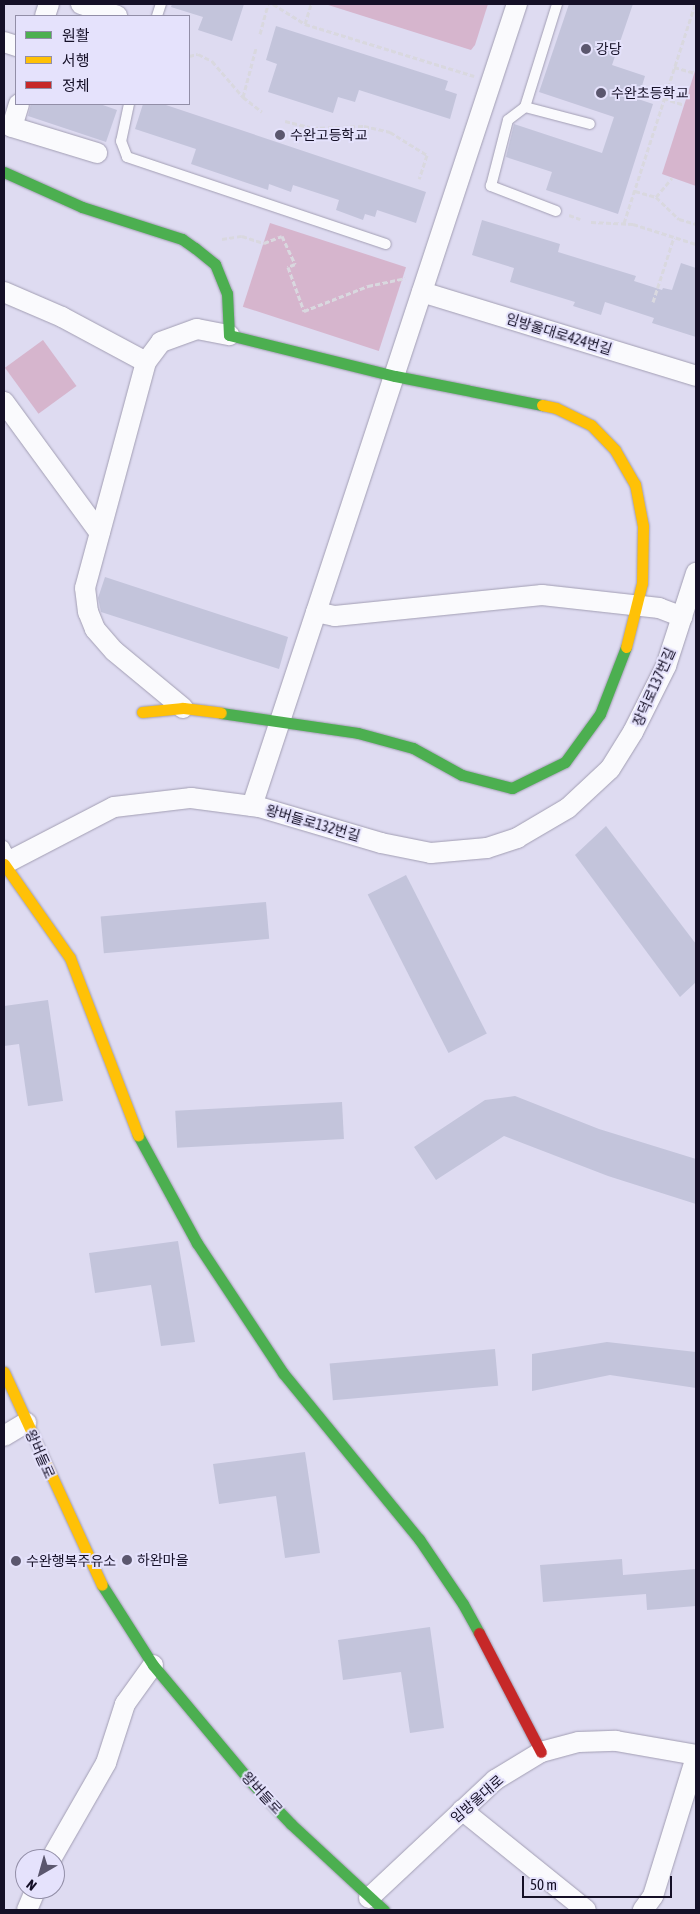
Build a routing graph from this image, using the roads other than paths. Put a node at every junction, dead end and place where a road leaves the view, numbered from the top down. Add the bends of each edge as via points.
1 (81, 4) edge
2 (517, 4) edge
3 (557, 4) edge
4 (113, 15) edge
5 (18, 105) edge
6 (129, 105) edge
7 (525, 107) junction
8 (590, 124) dead end
9 (8, 125) edge
10 (98, 153) dead end
11 (4, 172) edge
12 (556, 211) dead end
13 (386, 244) dead end
14 (424, 288) junction
15 (4, 292) edge
16 (229, 335) junction
17 (146, 362) junction
18 (395, 376) junction
19 (696, 376) edge
20 (4, 402) edge
21 (100, 533) junction
22 (696, 573) edge
23 (637, 605) junction
24 (316, 612) junction
25 (682, 617) junction
26 (183, 708) junction
27 (142, 712) dead end
28 (279, 723) junction
29 (610, 769) joint
30 (252, 806) junction
31 (4, 846) edge
32 (4, 864) edge
33 (4, 1372) edge
34 (26, 1423) junction
35 (4, 1436) edge
36 (153, 1665) junction
37 (541, 1752) junction
38 (696, 1756) edge
39 (462, 1810) junction
40 (57, 1849) edge
41 (368, 1898) junction
42 (384, 1910) edge
43 (586, 1910) edge
44 (643, 1910) edge

1 - 4 street
2 - 14 street
3 - 7 lane
5 - 9 street
6 - 13 lane via 121,142 127,157
7 - 8 lane
7 - 12 lane via 508,120 491,186
9 - 10 street
11 - 16 street via 82,207 182,239 195,248 215,264 227,293
14 - 18 street
14 - 19 street, 임방울대로424번길
15 - 17 street via 62,317
16 - 17 street via 197,329 160,342
16 - 18 street
17 - 21 street
18 - 23 street via 556,408 591,425 615,450 635,484 643,526 642,583
18 - 24 street
20 - 21 street
21 - 26 street via 85,588 88,612 95,629 114,651
22 - 25 street, 장덕로137번길
23 - 24 street via 542,595 335,616
23 - 25 street via 659,608
23 - 28 street via 630,637 600,714 565,762 512,788 462,775 413,748 358,733
24 - 28 street
25 - 29 street, 장덕로137번길 via 666,666 633,732
26 - 27 street
26 - 28 street
28 - 30 street
29 - 30 street, 왕버들로132번길 via 568,808 517,838 487,848 431,853 381,843
30 - 32 street, 왕버들로132번길 via 191,798 114,807
31 - 32 lane via 7,852
32 - 37 street via 70,958 142,1144 196,1243 283,1373 419,1539 463,1604
33 - 34 street, 왕버들로
34 - 35 street
34 - 36 street, 왕버들로 via 108,1597
36 - 40 street via 125,1704 106,1763
36 - 41 street, 왕버들로 via 249,1780
37 - 38 street, 임방울대로 via 579,1742 616,1740
37 - 39 street, 임방울대로 via 495,1780
38 - 44 street via 653,1896
39 - 41 street, 임방울대로
39 - 43 street
41 - 42 street, 왕버들로

